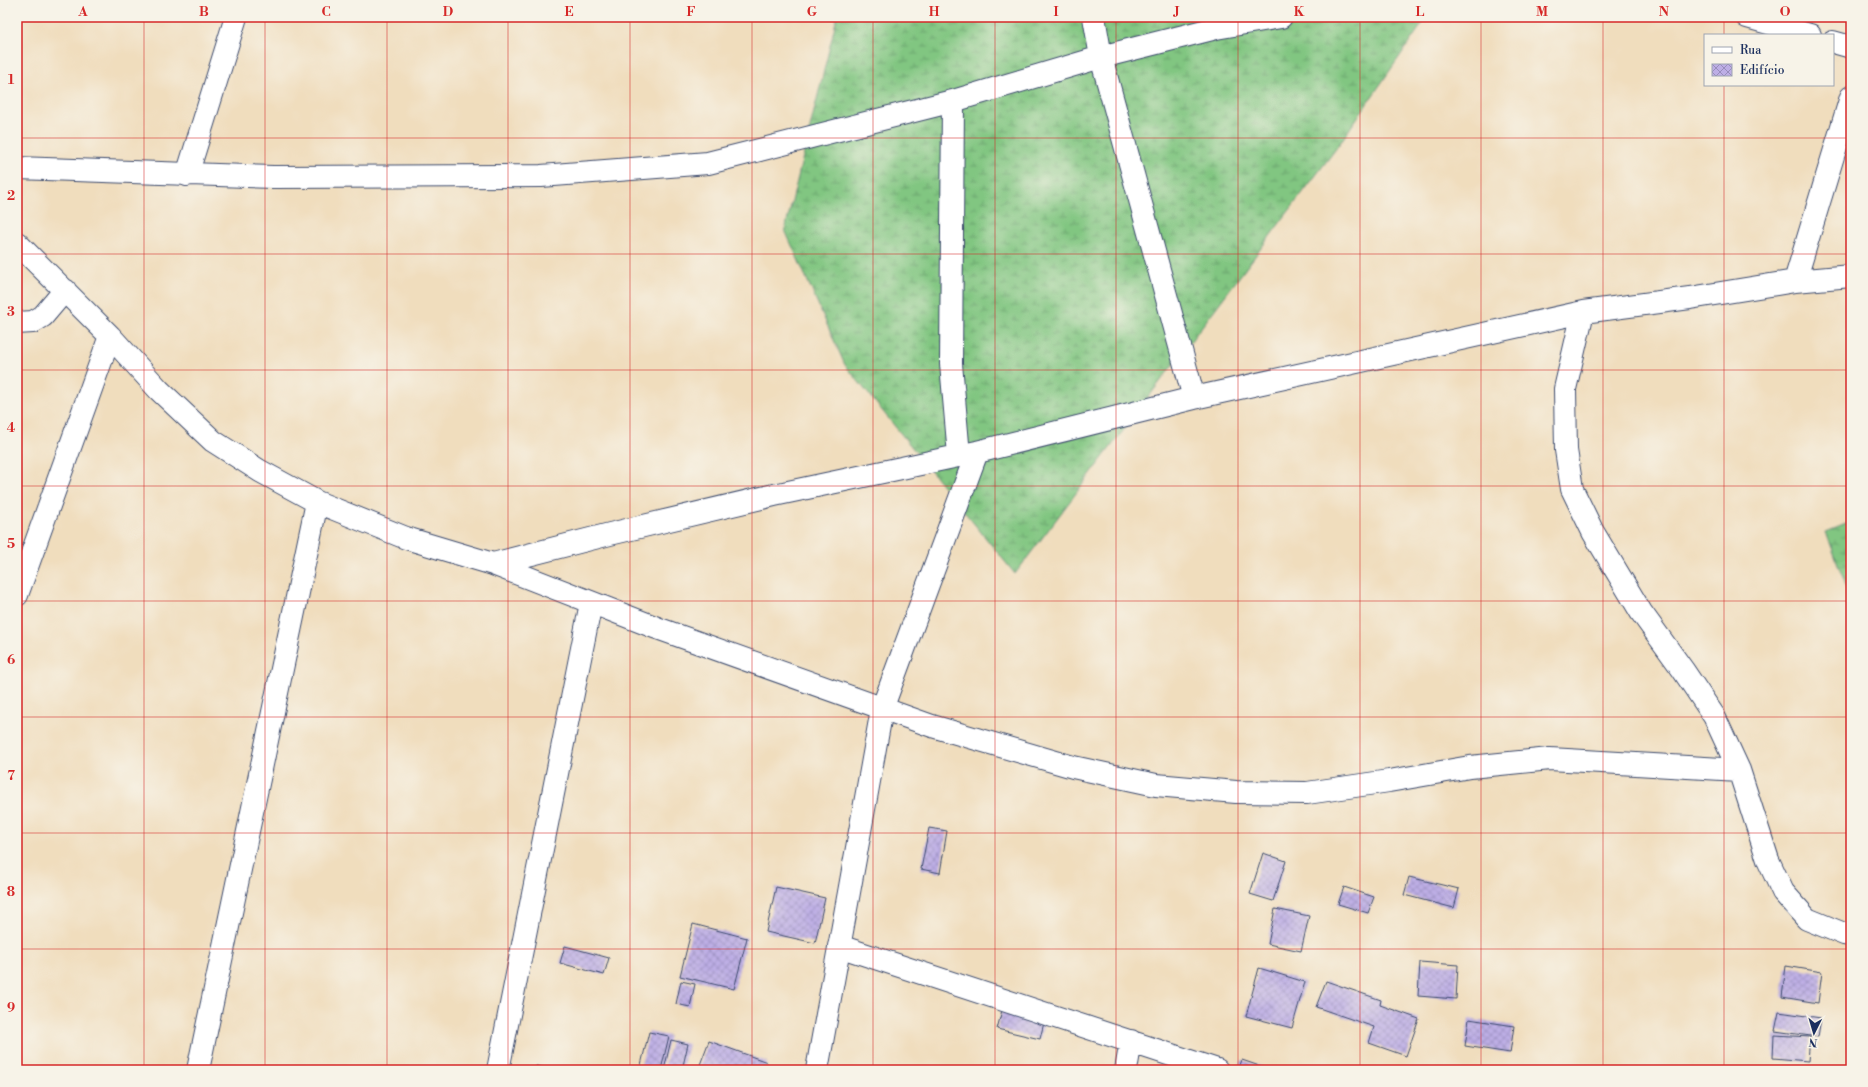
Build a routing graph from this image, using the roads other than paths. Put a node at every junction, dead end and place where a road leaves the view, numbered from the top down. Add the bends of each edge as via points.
1 (236, 17) edge
2 (1094, 17) edge
3 (1281, 17) edge
4 (1747, 17) edge
5 (1806, 34) edge
6 (1834, 42) edge
7 (1851, 47) edge
8 (1101, 57) junction
9 (1851, 97) edge
10 (953, 101) junction
11 (17, 168) edge
12 (187, 175) junction
13 (17, 243) edge
14 (1851, 276) edge
15 (1795, 281) junction
16 (65, 290) junction
17 (1583, 312) junction
18 (17, 323) edge
19 (110, 336) junction
20 (1194, 398) junction
21 (968, 453) junction
22 (317, 502) junction
23 (493, 564) junction
24 (17, 595) edge
25 (591, 603) junction
26 (882, 709) junction
27 (1739, 770) junction
28 (1851, 935) edge
29 (839, 946) junction
30 (1131, 1041) junction
31 (198, 1070) edge
32 (498, 1070) edge
33 (817, 1070) edge
34 (1126, 1070) edge
35 (1217, 1070) edge

1 - 12 street
2 - 8 street
3 - 8 street via 1216,28
4 - 5 street
6 - 7 street
8 - 10 street
8 - 20 street
9 - 15 street
10 - 12 street via 708,163 541,176
10 - 21 street via 951,364
11 - 12 street
13 - 16 street
14 - 15 street
15 - 17 street
16 - 18 street via 42,316 33,322
16 - 19 street
17 - 20 street
17 - 27 street via 1565,389 1566,450 1572,489 1593,532 1641,612 1714,716
19 - 22 street via 159,390 213,441 260,471
19 - 24 street
20 - 21 street
21 - 23 street via 774,495
21 - 26 street
22 - 23 street via 406,538
22 - 31 street
23 - 25 street
25 - 26 street
25 - 32 street
26 - 27 street via 1073,767 1156,785 1236,792 1307,793 1470,767 1550,759
26 - 29 street
27 - 28 street via 1768,860 1783,892 1807,919
29 - 30 street
29 - 33 street
30 - 34 street
30 - 35 street

